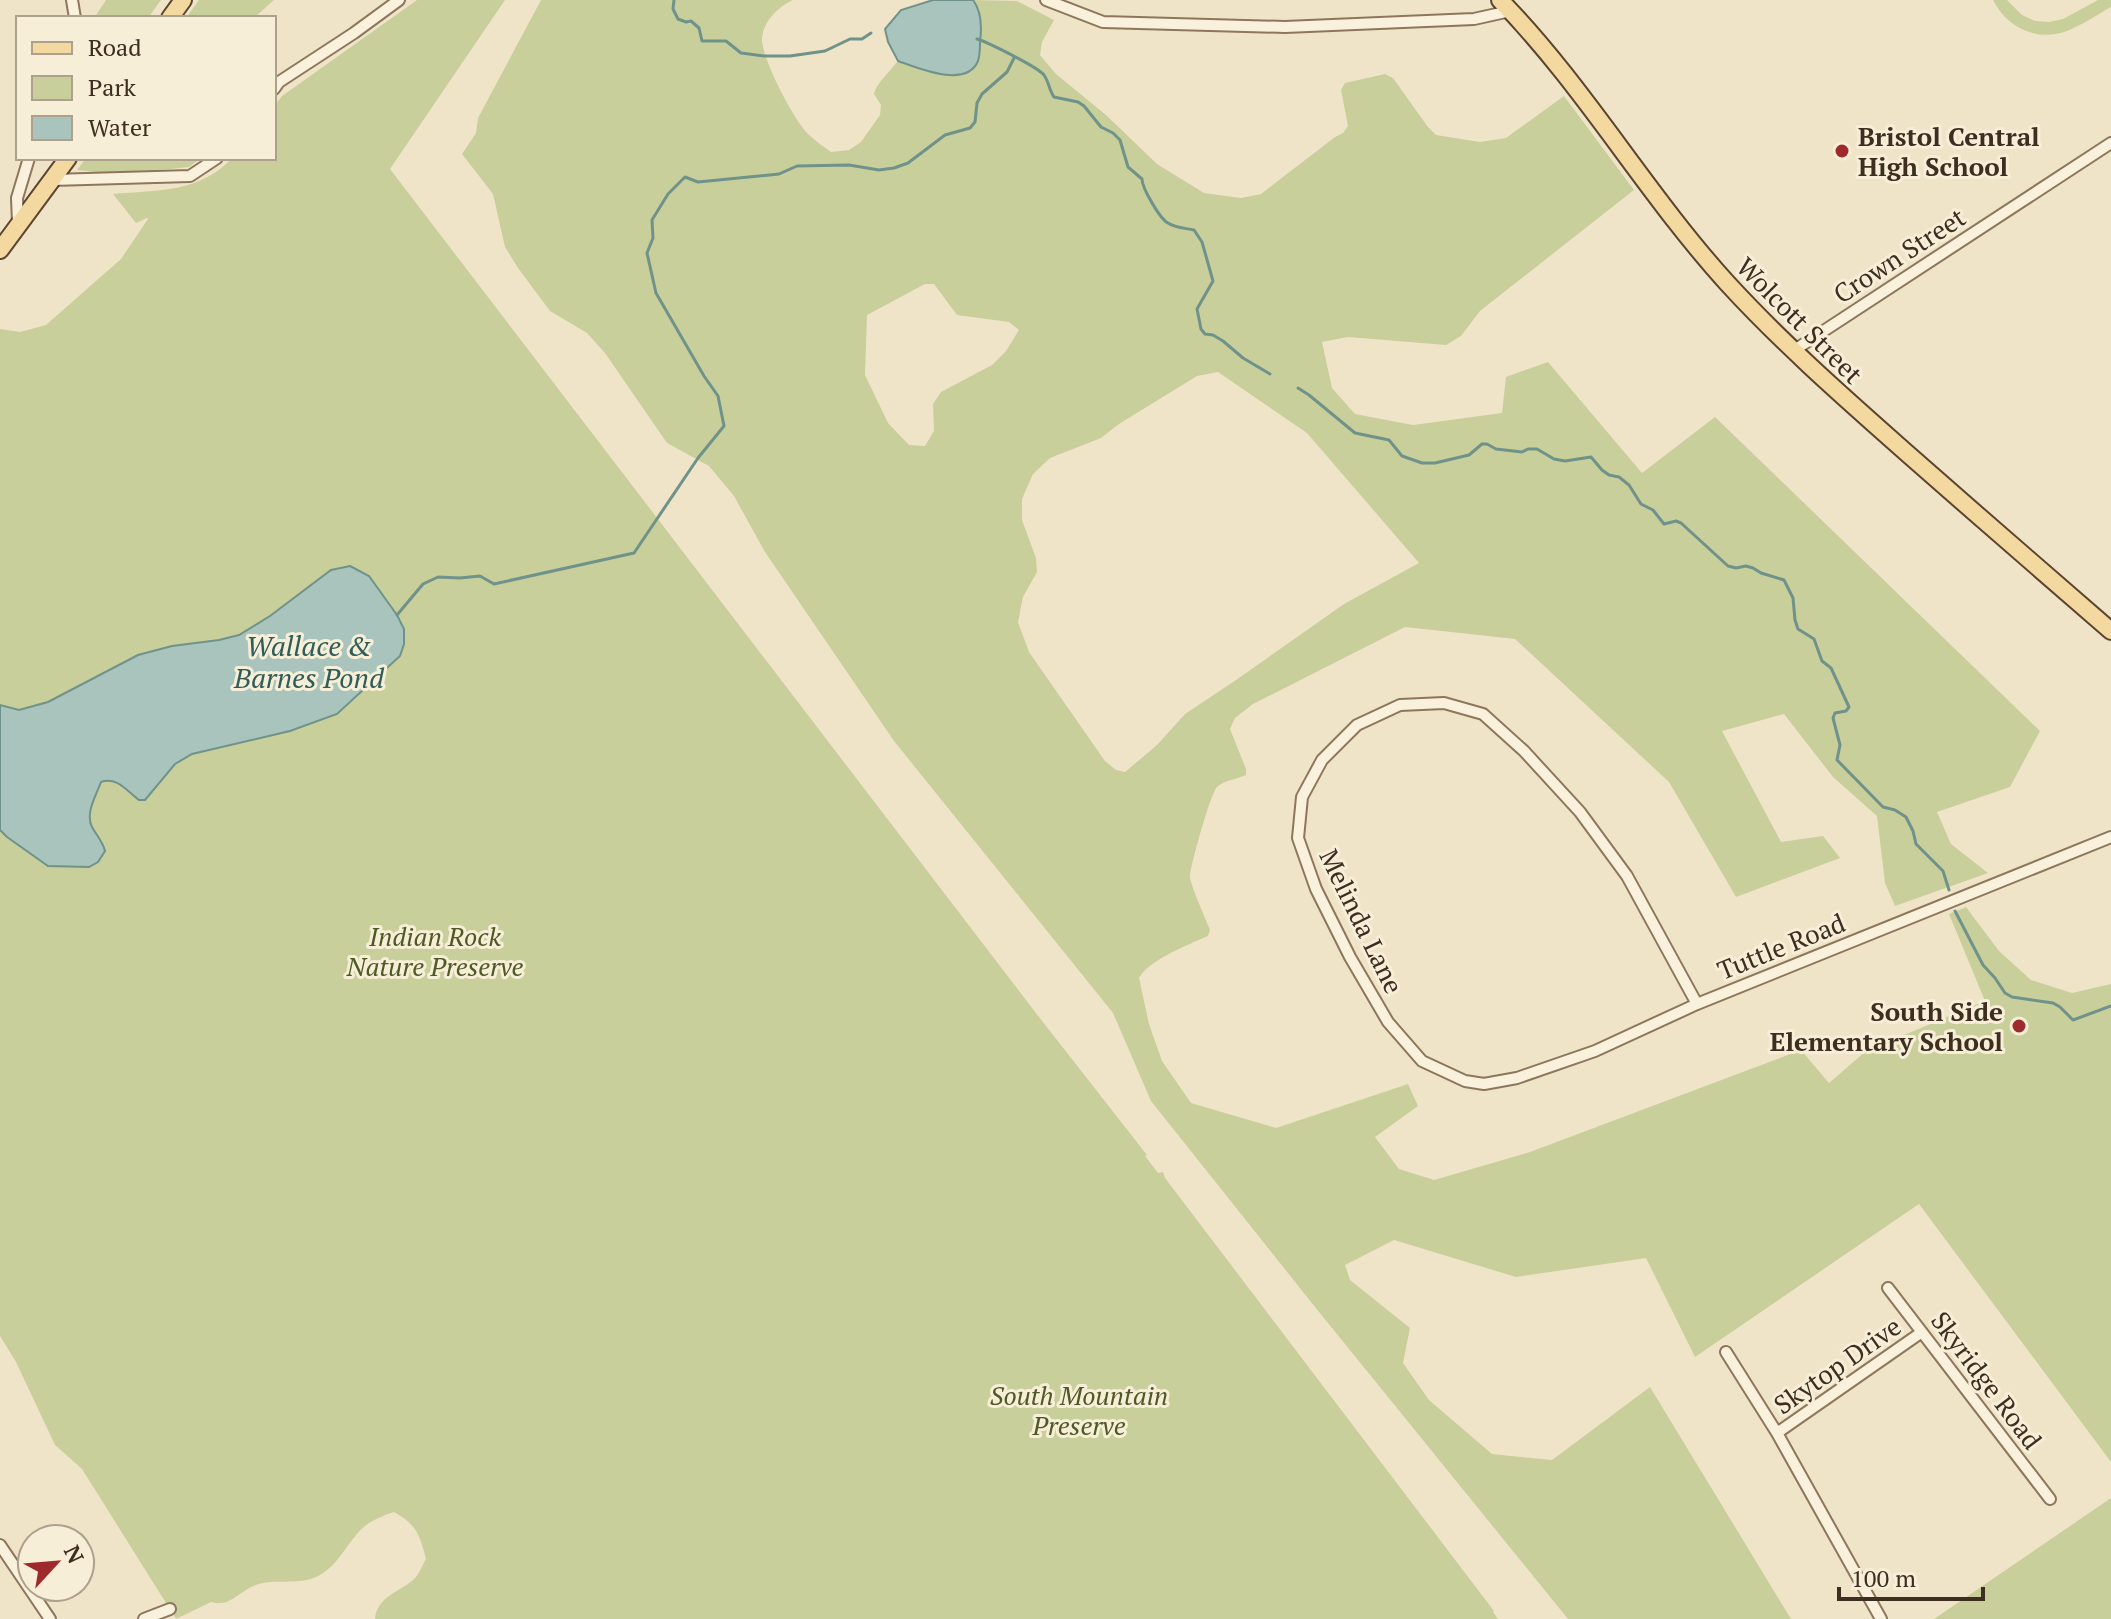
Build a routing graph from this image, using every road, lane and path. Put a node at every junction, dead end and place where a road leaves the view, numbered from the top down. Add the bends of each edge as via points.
1 (399, 0) edge
2 (1046, 0) edge
3 (1505, 5) edge
4 (276, 86) edge
5 (2111, 143) edge
6 (28, 160) edge
7 (67, 160) edge
8 (214, 160) edge
9 (52, 180) junction
10 (18, 225) junction
11 (0, 250) edge
12 (1793, 351) junction
13 (2111, 631) edge
14 (2111, 837) edge
15 (1697, 1004) junction
16 (1465, 1081) joint
17 (1888, 1288) dead end
18 (1922, 1332) junction
19 (1726, 1352) dead end
20 (1777, 1433) junction
21 (2050, 1499) dead end
22 (0, 1545) edge
23 (170, 1609) dead end
24 (50, 1619) edge
25 (144, 1619) edge
26 (1881, 1619) edge

1 - 4 street
2 - 3 street via 1103,22 1285,27 1474,19
3 - 12 main road, Wolcott Street via 1717,270
5 - 12 street, Crown Street
6 - 10 street via 17,198
7 - 9 main road
8 - 9 street via 190,176
9 - 10 main road
10 - 11 main road
12 - 13 main road, Wolcott Street
14 - 15 street, Tuttle Road
15 - 16 street, Tuttle Road via 1595,1051 1517,1078 1484,1084
15 - 16 street, Melinda Lane via 1627,876 1580,812 1524,751 1483,714 1444,703 1400,705 1357,725 1322,760 1302,797 1298,838 1316,889 1388,1022 1422,1061
17 - 18 street, Skyridge Road
18 - 20 street, Skytop Drive
18 - 21 street, Skyridge Road
19 - 20 street
20 - 26 street
22 - 24 street
23 - 25 street

